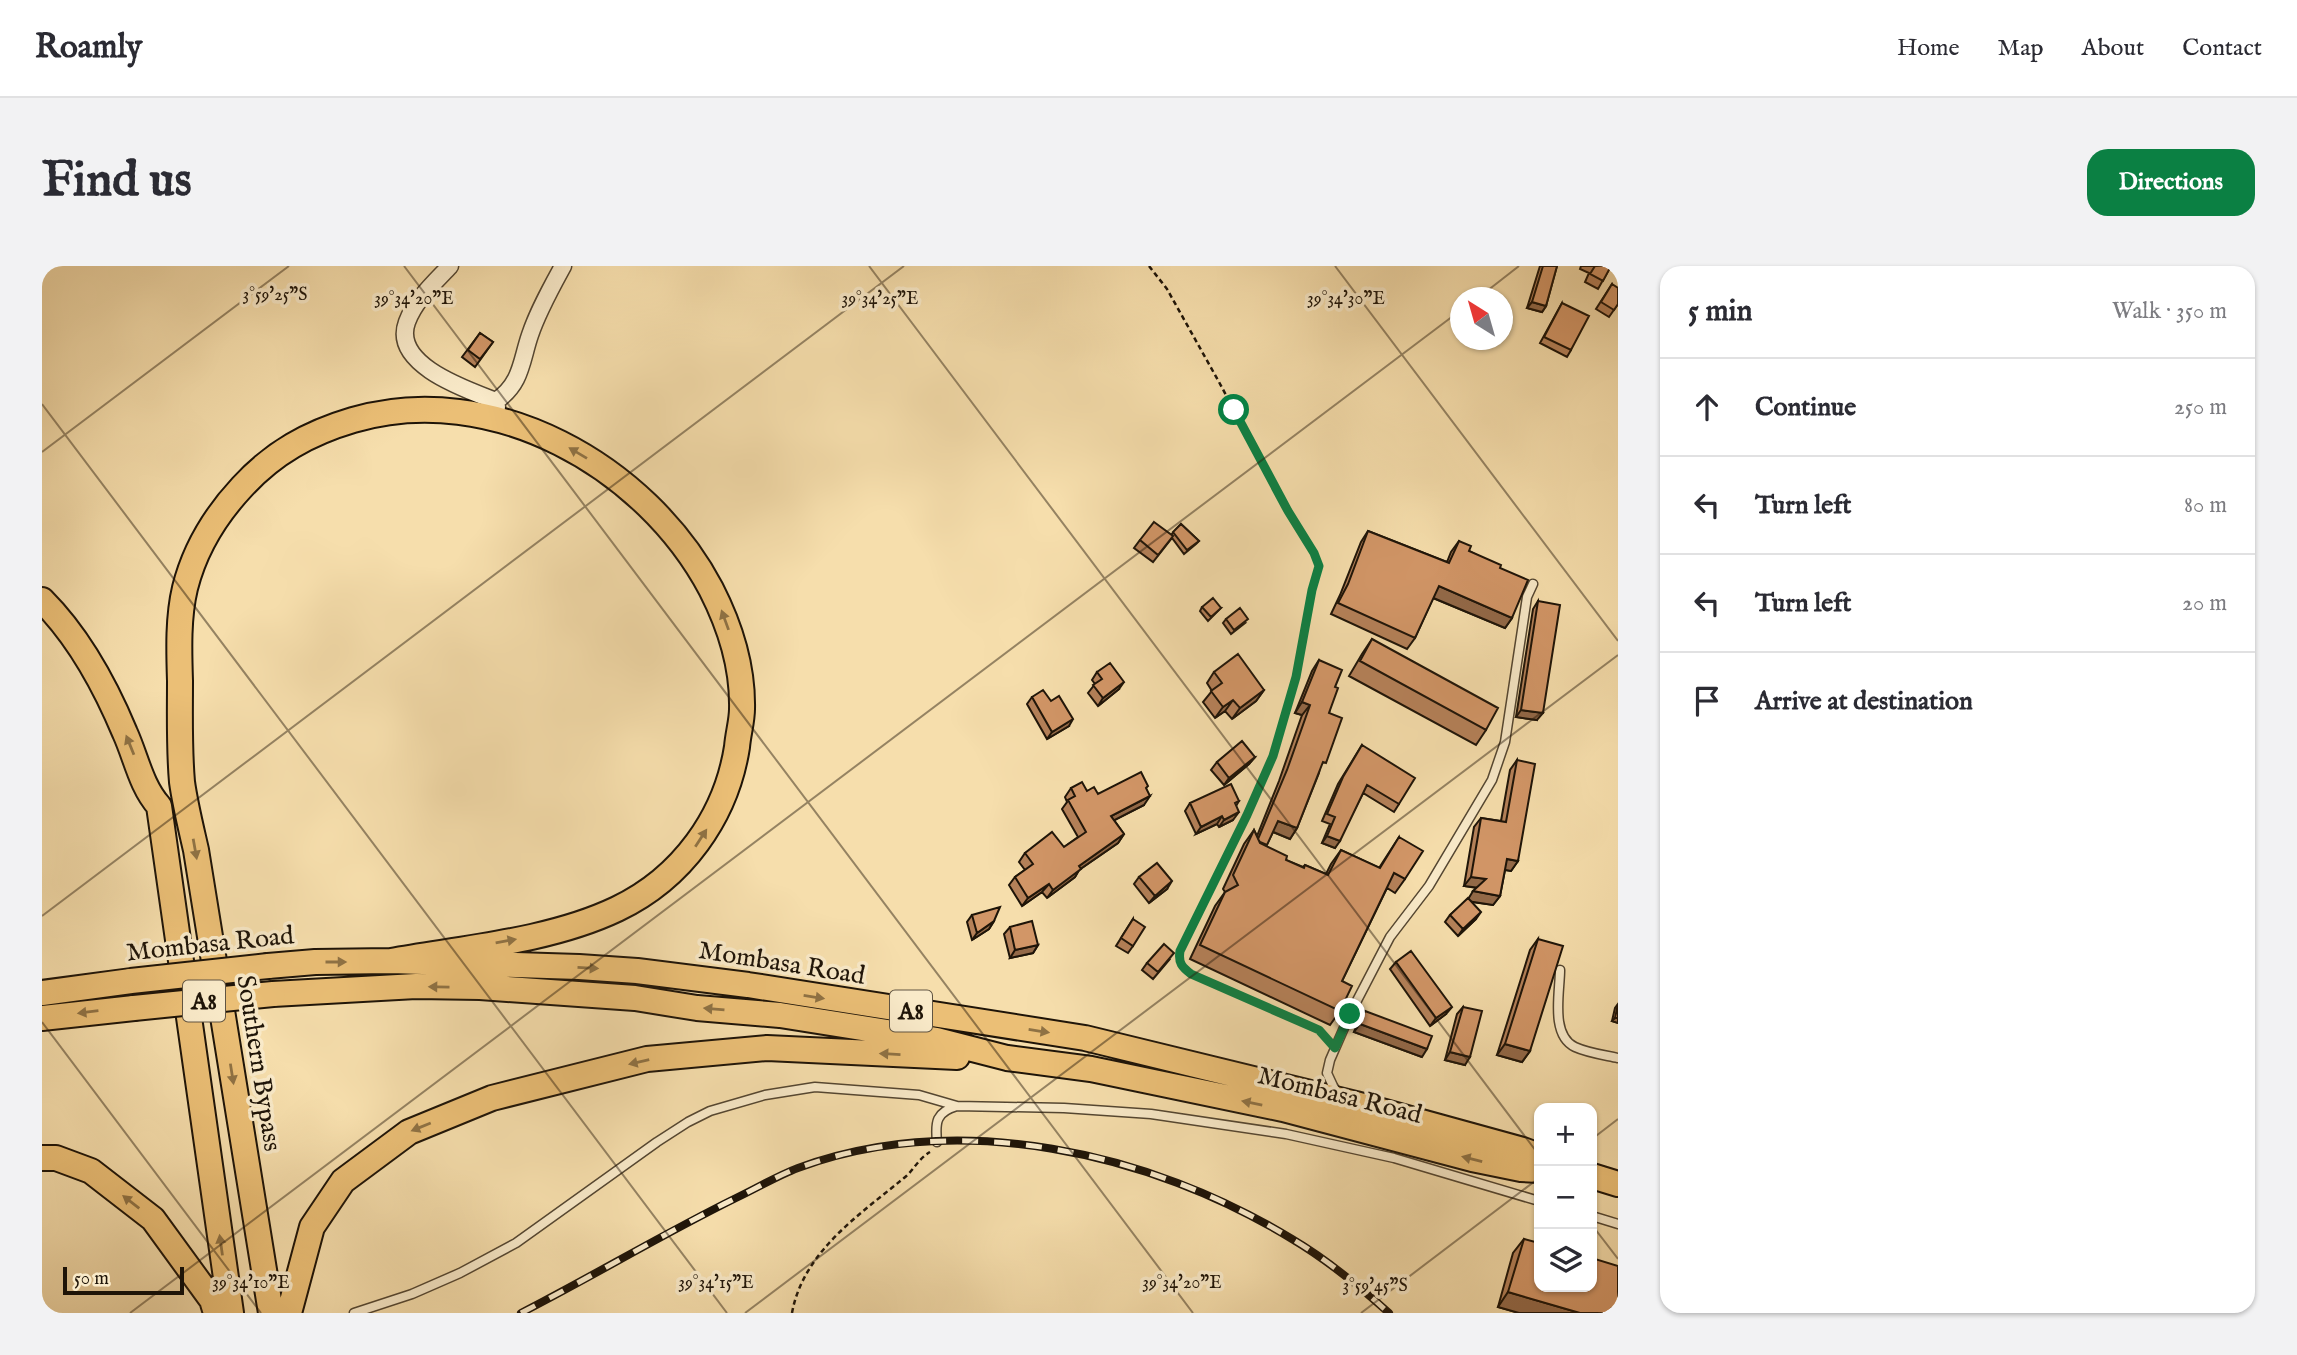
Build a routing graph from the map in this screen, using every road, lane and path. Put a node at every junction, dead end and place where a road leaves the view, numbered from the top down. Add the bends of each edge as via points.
1 (450, 266) edge
2 (563, 266) edge
3 (1149, 266) edge
4 (494, 409) junction
5 (1533, 584) dead end
6 (42, 600) edge
7 (391, 961) junction
8 (1560, 970) edge
9 (42, 993) edge
10 (42, 1018) edge
11 (1335, 1048) junction
12 (1007, 1058) junction
13 (1618, 1058) edge
14 (1345, 1101) junction
15 (957, 1106) junction
16 (937, 1142) joint
17 (1534, 1155) edge
18 (42, 1157) edge
19 (1534, 1170) edge
20 (1597, 1178) edge
21 (1618, 1184) edge
22 (1534, 1200) edge
23 (1597, 1218) edge
24 (1618, 1224) edge
25 (216, 1313) edge
26 (231, 1313) edge
27 (271, 1313) edge
28 (289, 1313) edge
29 (354, 1313) edge
30 (792, 1313) edge

1 - 4 street via 413,309 406,342 433,374
2 - 4 street via 543,302 523,364
3 - 11 path via 1167,289 1319,566 1296,677 1273,756 1179,959 1191,974 1319,1030
7 -> 4 highway, Southern Bypass via 569,927 636,899 693,850 716,815 735,757 742,709 738,665 722,611 688,552 632,489 566,446
4 -> 27 highway, Southern Bypass via 370,415 304,437 254,474 214,520 186,587 180,657 183,782
5 - 11 lane via 1527,597 1505,742 1492,780 1429,886 1390,937
26 -> 6 highway via 159,806 146,787 95,671
9 -> 7 highway, Mombasa Road / A8, bridge via 268,966
7 -> 14 highway, Mombasa Road / A8 via 626,970 748,985 1085,1038
8 - 13 lane via 1561,1033 1566,1041
12 -> 10 highway, Mombasa Road / A8, bridge via 937,1040 779,1015 480,987 273,994
11 - 14 lane via 1327,1073
19 -> 12 highway, Mombasa Road / A8 via 1472,1159 1283,1109 1091,1069
12 -> 28 highway via 766,1048 647,1059 492,1098 409,1132 343,1181 312,1227
14 - 17 highway, Mombasa Road / A8
15 - 16 lane via 940,1115
15 - 22 lane via 1138,1113 1286,1134 1394,1158
15 - 29 lane via 919,1095 815,1087 710,1111 657,1142 516,1243 412,1294
16 - 30 path via 907,1176 825,1247 809,1269
25 -> 18 highway via 212,1300 153,1219 91,1171
20 - 21 highway
23 - 24 lane

